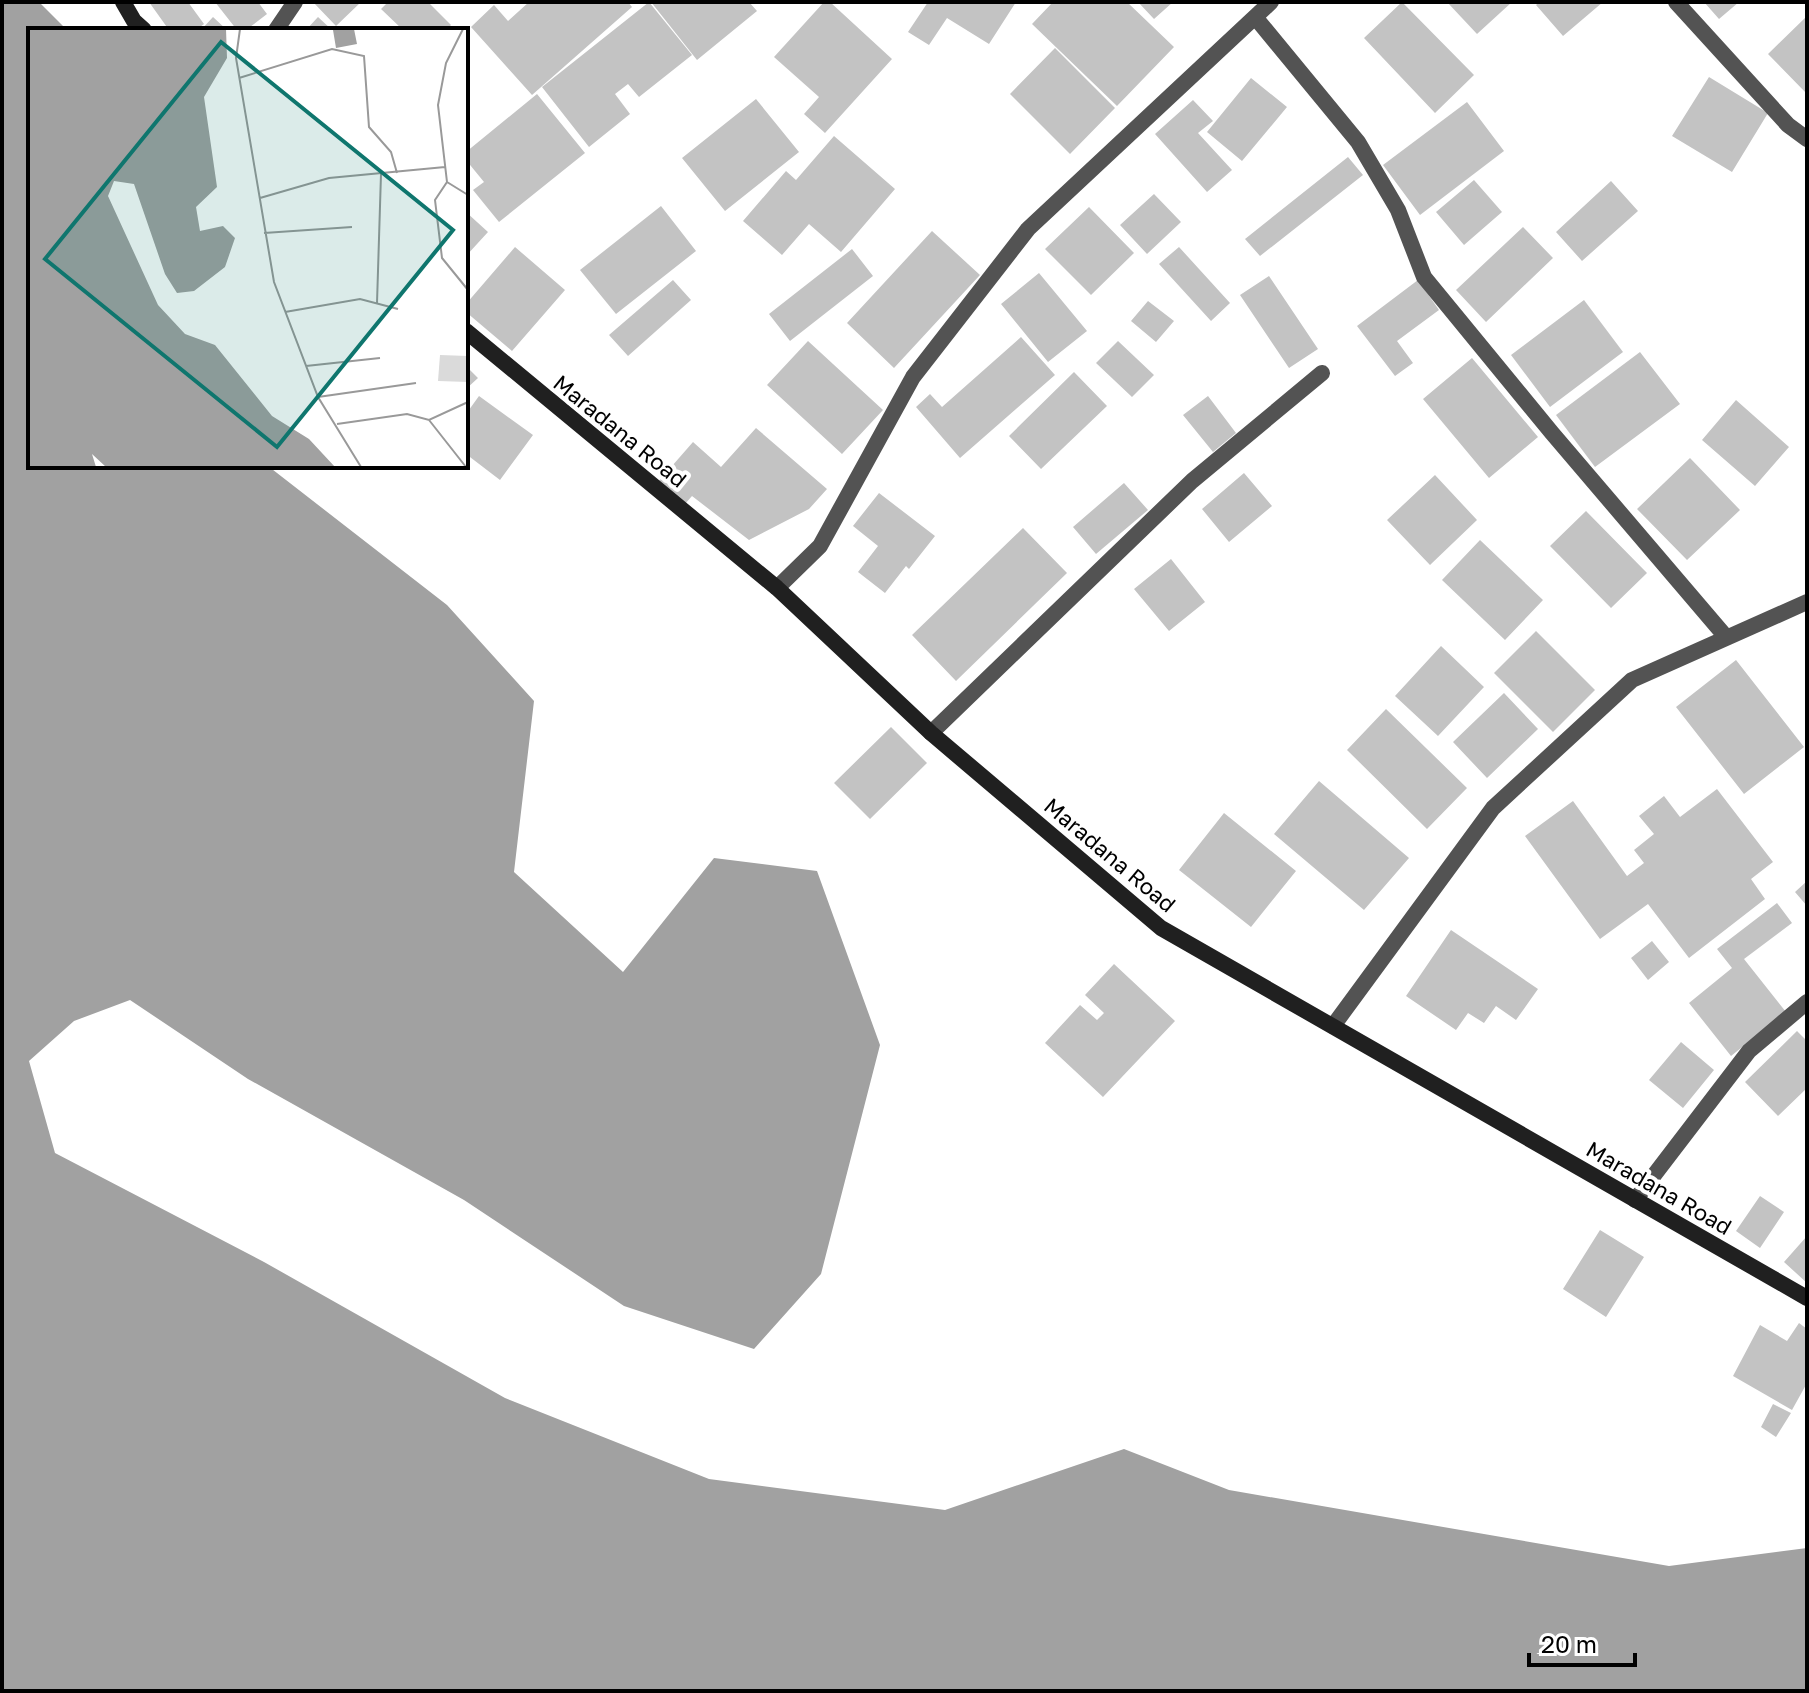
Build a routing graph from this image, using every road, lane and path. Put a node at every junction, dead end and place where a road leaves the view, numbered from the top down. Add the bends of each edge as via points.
1 (123, 2) edge
2 (295, 2) edge
3 (1271, 2) edge
4 (1676, 2) edge
5 (1255, 17) junction
6 (142, 28) edge
7 (277, 28) edge
8 (1807, 139) edge
9 (468, 333) edge
10 (1322, 373) dead end
11 (777, 588) junction
12 (1807, 602) edge
13 (1726, 637) junction
14 (931, 733) junction
15 (1807, 1002) edge
16 (1333, 1026) junction
17 (1635, 1200) junction
18 (1807, 1298) edge

1 - 6 street
2 - 7 street
3 - 5 street
4 - 8 street via 1788,125
5 - 11 street via 1028,229 913,377 820,546
5 - 13 street via 1358,142 1398,210 1424,277
9 - 11 street, Maradana Road
10 - 14 street via 1192,481
11 - 14 street, Maradana Road
12 - 13 street
13 - 16 street via 1632,680 1493,808
14 - 16 street, Maradana Road via 1161,928
15 - 17 street via 1749,1051
16 - 17 street, Maradana Road
17 - 18 street, Maradana Road

